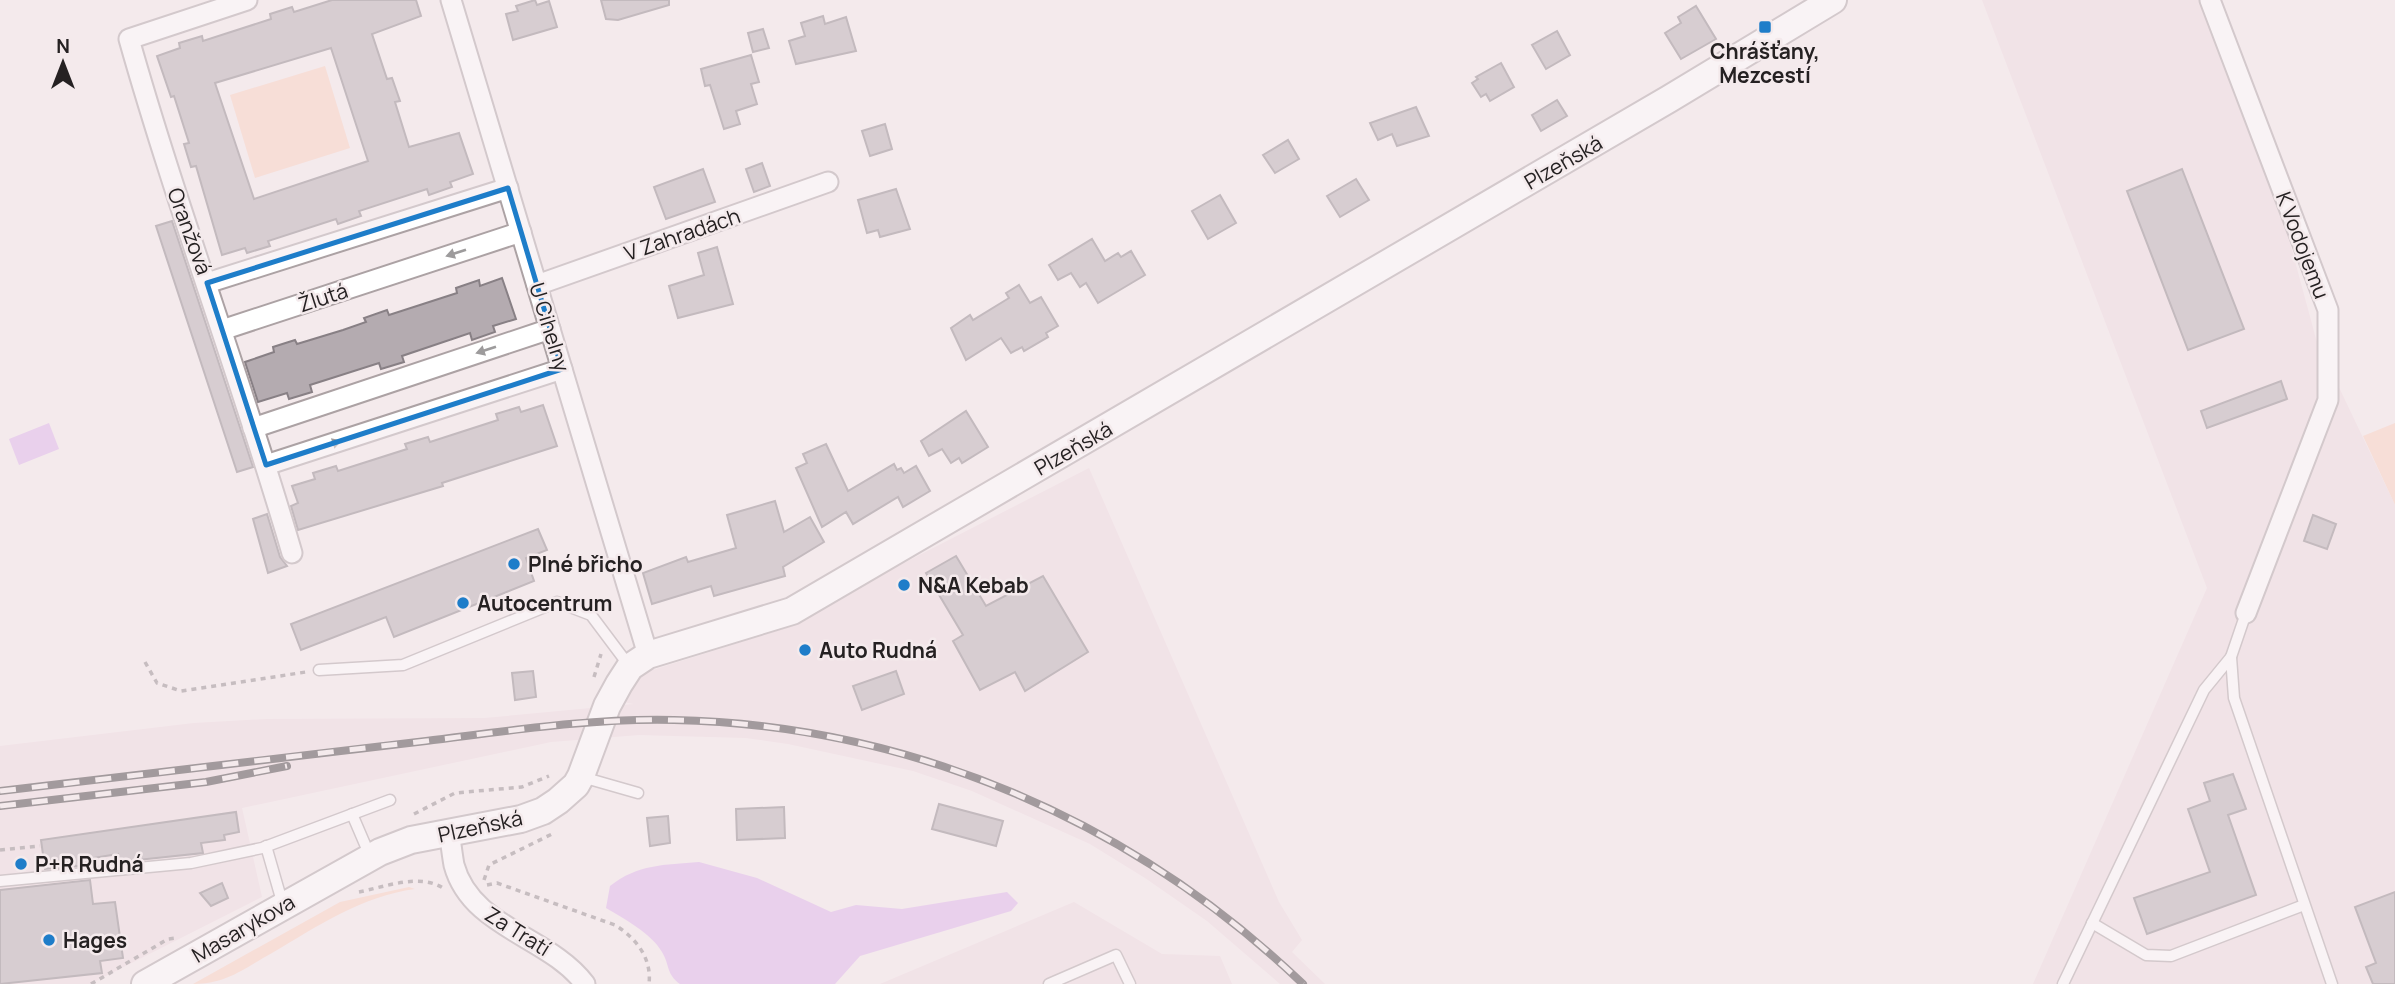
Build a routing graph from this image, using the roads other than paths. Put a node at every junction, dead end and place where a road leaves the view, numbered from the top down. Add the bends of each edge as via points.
1 (247, 0) edge
2 (451, 0) edge
3 (2210, 0) edge
4 (1830, 1) edge
5 (828, 182) dead end
6 (508, 188) junction
7 (521, 232) junction
8 (207, 283) junction
9 (537, 285) junction
10 (550, 329) junction
11 (222, 330) junction
12 (562, 369) junction
13 (253, 428) junction
14 (266, 465) junction
15 (292, 554) dead end
16 (2246, 613) joint
17 (2231, 657) junction
18 (639, 661) junction
19 (318, 670) road end
20 (581, 776) junction
21 (638, 793) dead end
22 (390, 800) dead end
23 (352, 814) junction
24 (449, 832) junction
25 (266, 846) junction
26 (370, 857) junction
27 (0, 881) edge
28 (348, 882) joint
29 (283, 905) junction
30 (2304, 905) junction
31 (2092, 923) junction
32 (145, 984) edge
33 (585, 984) edge
34 (1049, 984) edge
35 (1130, 984) edge
36 (2063, 984) edge
37 (2332, 984) edge

1 - 8 street, Oranžová via 129,39
2 - 6 street, U Cihelny
3 - 16 street, K Vodojemu via 2328,310 2328,400
4 - 18 main road, Plzeňská via 1657,107 792,611
5 - 9 street, V Zahradách
6 - 7 street, U Cihelny
6 - 8 street, Oranžová
7 - 9 street, U Cihelny
7 -> 11 street, Žlutá
8 - 11 street
9 - 10 street, U Cihelny
10 - 12 street, U Cihelny
10 -> 13 street
11 - 13 street
14 -> 12 street
12 - 18 street, U Cihelny
13 - 14 street
14 - 15 street
16 - 17 lane
17 - 30 lane via 2234,698
17 - 31 lane via 2204,690
18 - 19 lane via 591,615 557,602 403,665
18 - 20 main road, Plzeňská via 607,706
20 - 21 lane
20 - 24 main road, Plzeňská via 543,811
22 - 23 lane
23 - 25 lane
23 - 26 lane
24 - 26 main road, Plzeňská via 411,840
24 - 33 street, Za Tratí via 455,867 481,909 554,953
25 - 27 lane via 191,863
25 - 29 lane
26 - 28 main road, Plzeňská
28 - 29 main road, Masarykova
29 - 32 main road, Masarykova
30 - 31 lane via 2171,956 2146,954
30 - 37 lane
31 - 36 lane
34 - 35 lane via 1116,955

